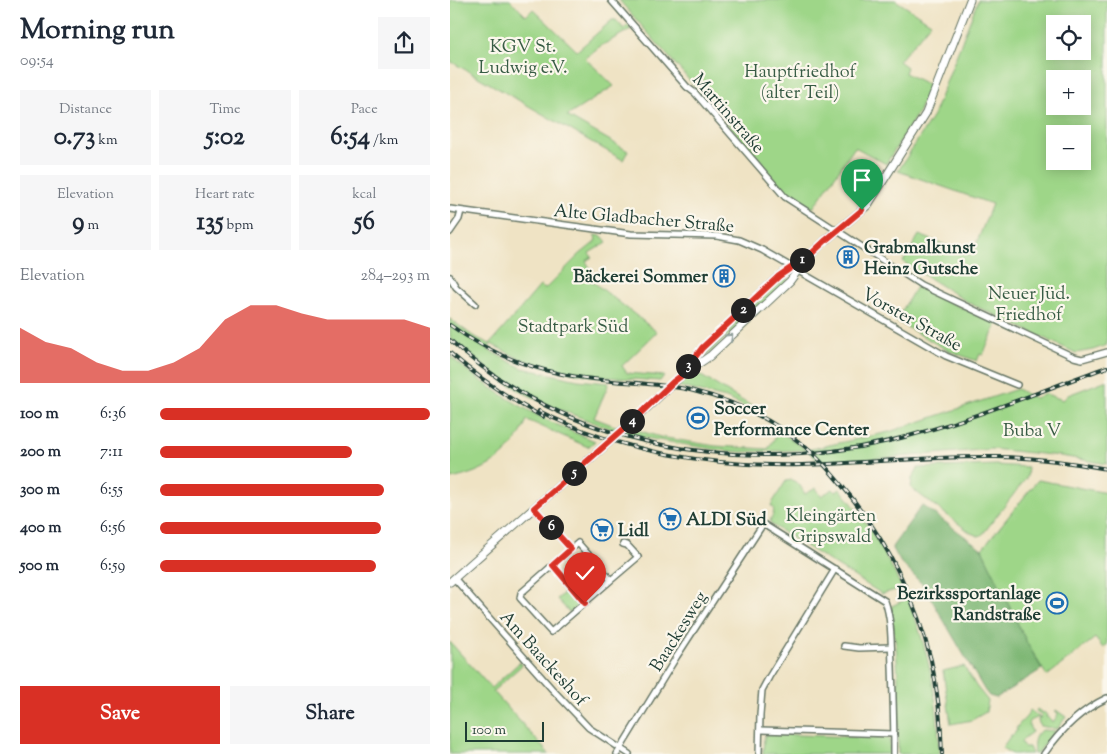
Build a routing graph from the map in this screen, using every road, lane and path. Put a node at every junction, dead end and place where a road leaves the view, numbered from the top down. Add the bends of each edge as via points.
1 (611, 0) edge
2 (970, 0) edge
3 (450, 209) edge
4 (461, 211) junction
5 (836, 231) junction
6 (450, 232) edge
7 (795, 269) junction
8 (450, 277) edge
9 (475, 304) dead end
10 (1107, 352) edge
11 (681, 376) junction
12 (1017, 385) dead end
13 (534, 508) junction
14 (623, 544) dead end
15 (571, 549) junction
16 (553, 565) junction
17 (834, 569) junction
18 (452, 580) edge
19 (611, 580) junction
20 (585, 603) junction
21 (844, 646) dead end
22 (891, 647) junction
23 (1107, 698) edge
24 (760, 730) junction
25 (894, 734) junction
26 (619, 751) edge
27 (630, 754) edge
28 (759, 754) edge
29 (894, 754) edge
30 (1044, 754) edge

1 - 5 street, Martinstraße via 785,197
2 - 5 street via 924,117 870,202
3 - 4 street, Alte Gladbacher Straße
4 - 6 street
4 - 7 street, Alte Gladbacher Straße via 631,234 732,238 756,247
5 - 7 street
5 - 10 street via 936,293 1074,357 1082,359
7 - 11 street via 779,276 702,348
11 -> 7 street via 710,356 790,281
7 - 12 street, Vorster Straße via 946,356
8 - 9 street
11 - 13 street
13 - 15 street
13 - 18 street
14 - 19 street via 638,557
15 - 16 street
15 - 19 street via 578,543
16 - 20 street
16 - 20 street via 521,593 520,598 552,632
17 - 22 street via 885,601
17 - 24 street via 762,690
17 - 26 street, Baackesweg via 763,524
18 - 26 street, Am Baackeshof via 567,706
19 - 20 street
21 - 22 street
22 - 25 street
23 - 30 street via 1074,721
24 - 25 street
24 - 28 street
25 - 29 street
26 - 27 street, Am Baackeshof

